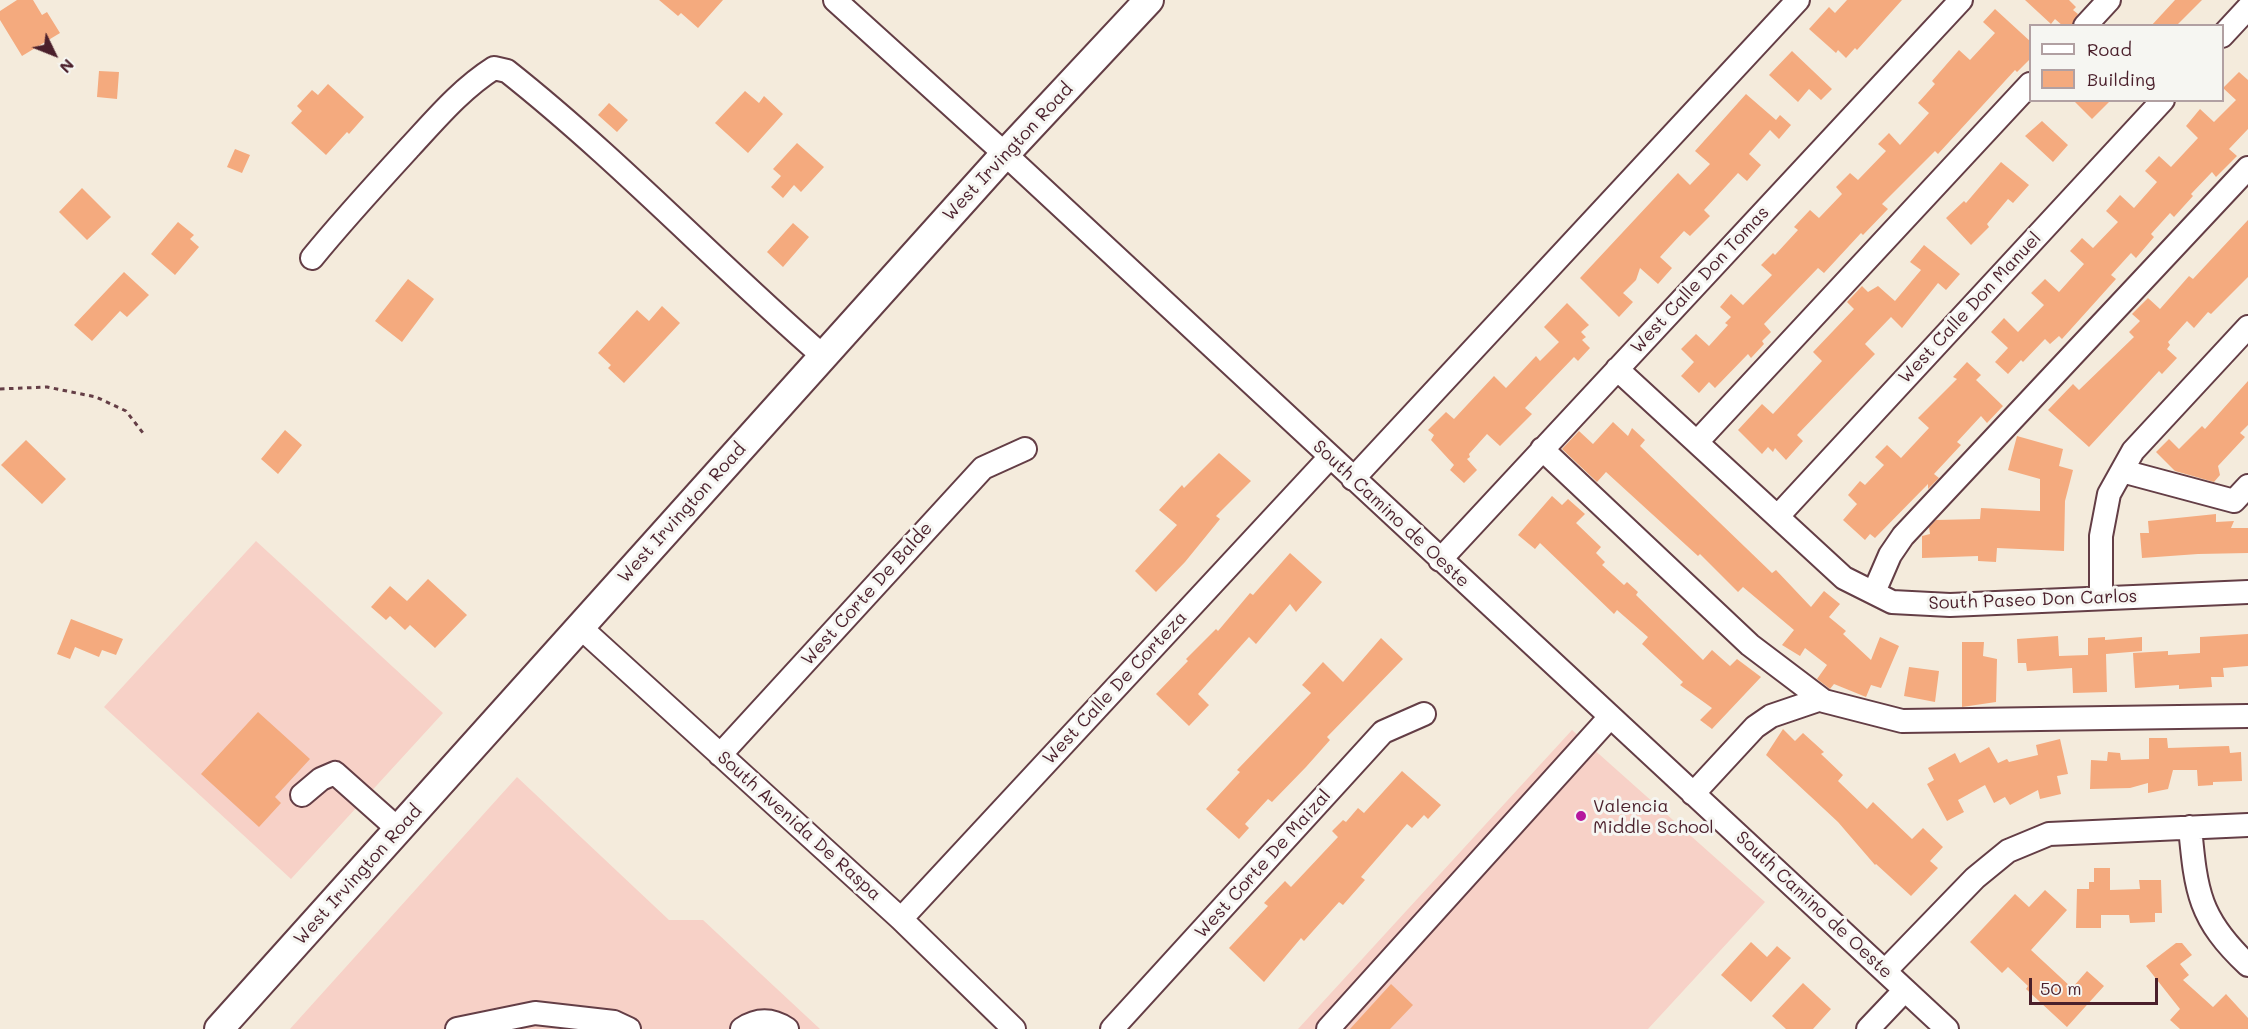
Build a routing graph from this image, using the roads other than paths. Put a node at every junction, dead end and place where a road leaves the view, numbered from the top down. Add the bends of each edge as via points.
1 (835, 0) edge
2 (1149, 0) edge
3 (1798, 0) edge
4 (1961, 0) edge
5 (2109, 0) edge
6 (2248, 8) edge
7 (2087, 24) edge
8 (2224, 35) edge
9 (2029, 86) edge
10 (2161, 102) edge
11 (1005, 154) junction
12 (2248, 168) edge
13 (312, 258) dead end
14 (2248, 327) edge
15 (823, 357) junction
16 (1617, 369) junction
17 (1697, 442) junction
18 (1025, 449) dead end
19 (1542, 449) junction
20 (1330, 457) junction
21 (2122, 471) junction
22 (1353, 479) junction
23 (2248, 486) edge
24 (1778, 516) junction
25 (1440, 560) junction
26 (1874, 592) junction
27 (2248, 592) edge
28 (2101, 597) junction
29 (580, 627) junction
30 (1821, 699) junction
31 (1424, 714) dead end
32 (2248, 716) edge
33 (1610, 717) junction
34 (720, 755) junction
35 (1693, 794) junction
36 (302, 795) dead end
37 (2248, 825) edge
38 (2190, 827) junction
39 (398, 829) junction
40 (901, 919) junction
41 (2248, 965) edge
42 (1885, 971) junction
43 (1905, 990) junction
44 (219, 1029) edge
45 (457, 1029) edge
46 (629, 1029) edge
47 (742, 1029) edge
48 (787, 1029) edge
49 (1014, 1029) edge
50 (1112, 1029) edge
51 (1328, 1029) edge
52 (1868, 1029) edge
53 (1947, 1029) edge

1 - 11 street, South Camino de Oeste
2 - 11 main road, West Irvington Road
3 - 22 street
4 - 16 street, West Calle Don Tomas
5 - 7 street
6 - 8 street
9 - 17 street
10 - 24 street, West Calle Don Manuel
11 - 15 main road, West Irvington Road
11 - 20 street, South Camino de Oeste
12 - 26 street via 1904,536 1890,555
13 - 15 street via 424,132 473,81 494,68 507,71 581,132
14 - 21 street via 2133,451
15 - 29 main road, West Irvington Road
16 - 17 street, South Paseo Don Carlos
16 - 19 street, West Calle Don Tomas
17 - 24 street, South Paseo Don Carlos
18 - 34 street, West Corte De Balde via 983,468
19 - 25 street, West Calle Don Tomas
19 - 30 street via 1750,645
20 - 22 street, South Camino de Oeste
20 - 40 street, West Calle De Corteza
21 - 23 street via 2234,501
21 - 28 street via 2109,494 2101,536
22 - 25 street, South Camino de Oeste
24 - 26 street, South Paseo Don Carlos via 1844,578
25 - 33 street, South Camino de Oeste
26 - 28 street, South Paseo Don Carlos via 1892,602 1950,605
27 - 28 street, South Paseo Don Carlos
29 - 34 street, South Avenida De Raspa
29 - 39 main road, West Irvington Road
30 - 32 street via 1902,721
30 - 35 street via 1771,716 1755,727
31 - 50 street, West Corte De Maizal via 1383,732
33 - 35 street, South Camino de Oeste
33 - 51 street
34 - 40 street, South Avenida De Raspa
35 - 42 street, South Camino de Oeste
36 - 39 street via 321,779 335,774
37 - 38 street
38 - 41 street via 2195,882 2207,917
38 - 42 street via 2049,834 2008,851 1975,878
39 - 44 main road, West Irvington Road
40 - 49 street, South Avenida De Raspa
42 - 43 street, South Camino de Oeste
43 - 52 street
43 - 53 street, South Camino de Oeste
45 - 46 street via 535,1012 614,1022
47 - 48 street via 759,1021 771,1021

